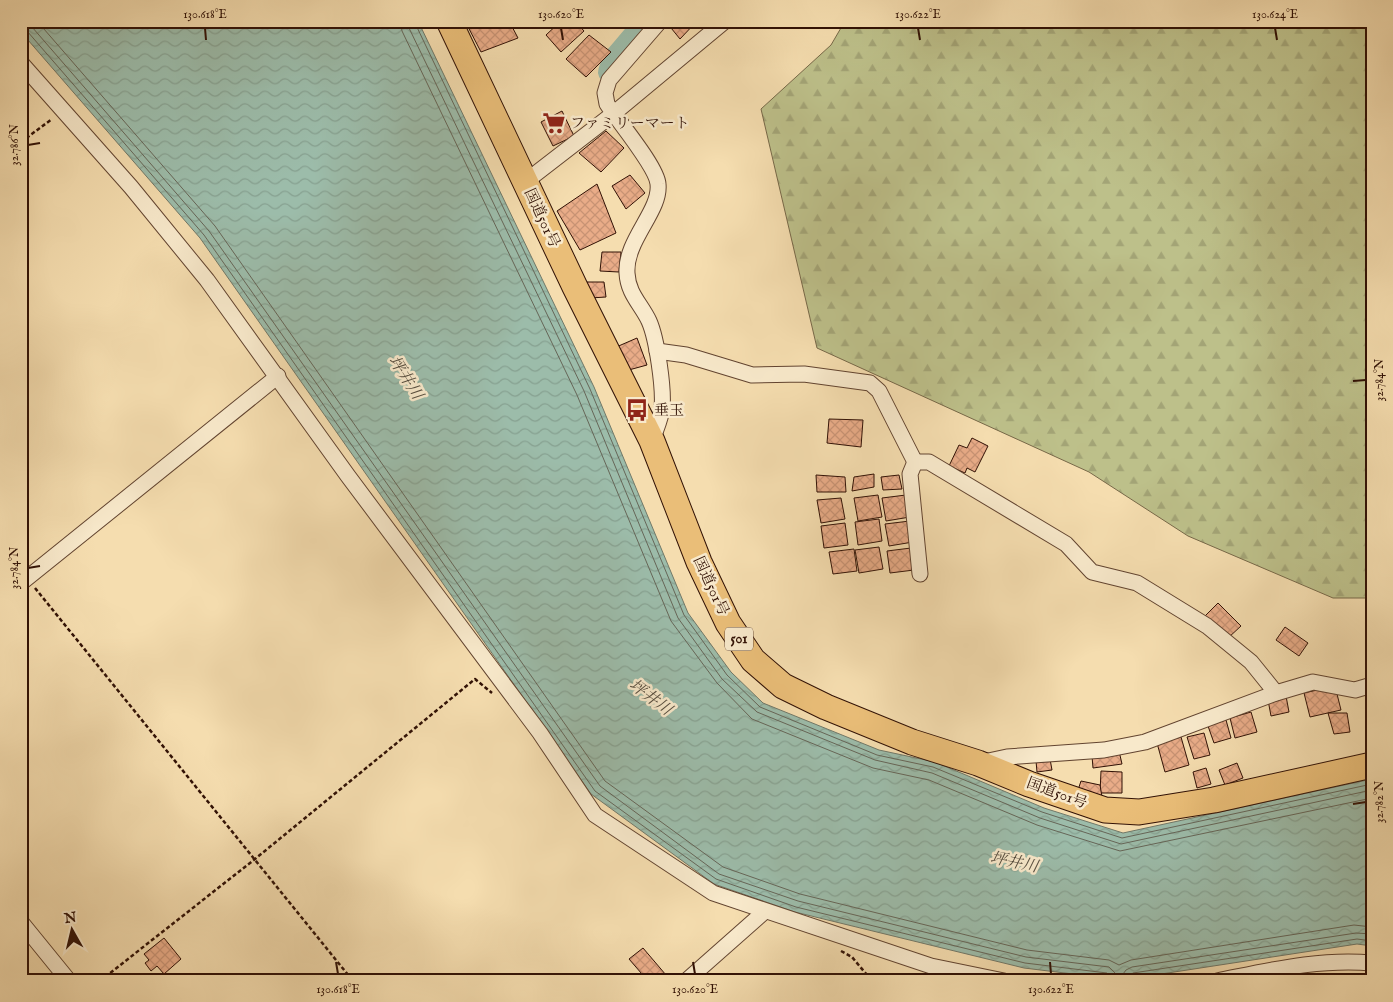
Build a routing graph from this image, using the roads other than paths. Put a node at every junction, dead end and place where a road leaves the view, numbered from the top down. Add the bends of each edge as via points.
1 (449, 21) edge
2 (660, 21) edge
3 (725, 21) edge
4 (21, 63) edge
5 (613, 114) junction
6 (526, 182) junction
7 (657, 351) junction
8 (278, 376) junction
9 (652, 441) junction
10 (915, 462) junction
11 (920, 574) dead end
12 (24, 580) edge
13 (1372, 685) edge
14 (1276, 693) junction
15 (978, 763) junction
16 (1372, 765) edge
17 (764, 912) junction
18 (21, 922) edge
19 (1372, 963) edge
20 (70, 981) edge
21 (686, 981) edge
22 (1004, 981) edge
23 (1217, 981) edge

1 - 6 highway, 国道501号 / 501
2 - 5 street via 610,80 605,94
3 - 5 street
4 - 8 street via 131,187 207,280
5 - 6 street
5 - 7 street via 652,168 658,184 656,198 627,262 631,293 649,322
6 - 9 highway, 国道501号 / 501
7 - 9 street via 662,408
7 - 10 street via 686,355 752,375 804,374 870,383 878,391
8 - 12 street
8 - 17 street via 348,476 540,733 596,815 713,893
9 - 15 highway, 国道501号 / 501 via 699,562 728,623 753,660 783,686 826,707 912,742
10 - 11 street via 910,474
10 - 14 street via 929,462 1066,544 1092,572 1137,583 1207,626 1251,662
13 - 14 street via 1355,690 1312,682
14 - 15 street via 1145,742 1104,750 1007,757
15 - 16 highway, 国道501号 / 501 via 1105,810 1139,812 1214,800
17 - 21 street
17 - 22 street via 931,966
18 - 20 street
19 - 23 street via 1349,961 1296,965

